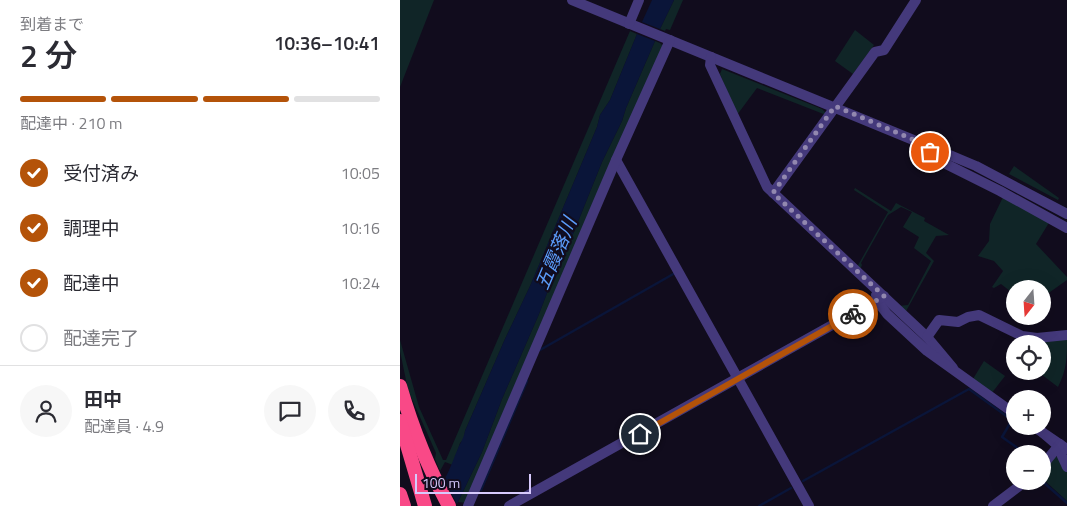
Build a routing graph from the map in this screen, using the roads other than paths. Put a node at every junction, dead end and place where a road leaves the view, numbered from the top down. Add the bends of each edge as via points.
1 (572, 0) edge
2 (639, 0) edge
3 (916, 0) edge
4 (632, 25) junction
5 (666, 38) junction
6 (711, 57) junction
7 (835, 106) junction
8 (928, 146) junction
9 (616, 160) junction
10 (773, 193) junction
11 (1067, 214) edge
12 (1067, 228) edge
13 (881, 298) junction
14 (1067, 335) edge
15 (927, 336) junction
16 (953, 368) junction
17 (738, 379) junction
18 (400, 386) edge
19 (1006, 407) edge
20 (400, 421) edge
21 (1046, 435) edge
22 (1061, 447) edge
23 (1051, 457) edge
24 (1067, 467) edge
25 (1014, 490) edge
26 (400, 494) edge
27 (404, 506) edge
28 (425, 506) edge
29 (449, 506) edge
30 (468, 506) edge
31 (510, 506) edge
32 (809, 506) edge
33 (993, 506) edge

1 - 4 street
2 - 4 street
3 - 7 street via 884,50 875,52
4 - 5 street
5 - 6 street
5 - 9 street
6 - 7 street
6 - 10 street via 710,65 767,187
7 - 8 street
7 - 10 street
8 - 11 street via 976,166
8 - 12 street via 932,157
9 - 17 street
9 - 30 street
10 - 13 street via 872,285
13 - 15 street
13 - 16 street via 887,314 927,351
13 - 17 street
14 - 15 street via 1022,336 979,315 958,322 939,320
15 - 16 street
16 - 19 street
17 - 31 street
17 - 32 street
18 - 29 highway via 415,433
20 - 28 highway
21 - 22 street
22 - 23 street
22 - 24 street
25 - 33 street
26 - 27 highway

